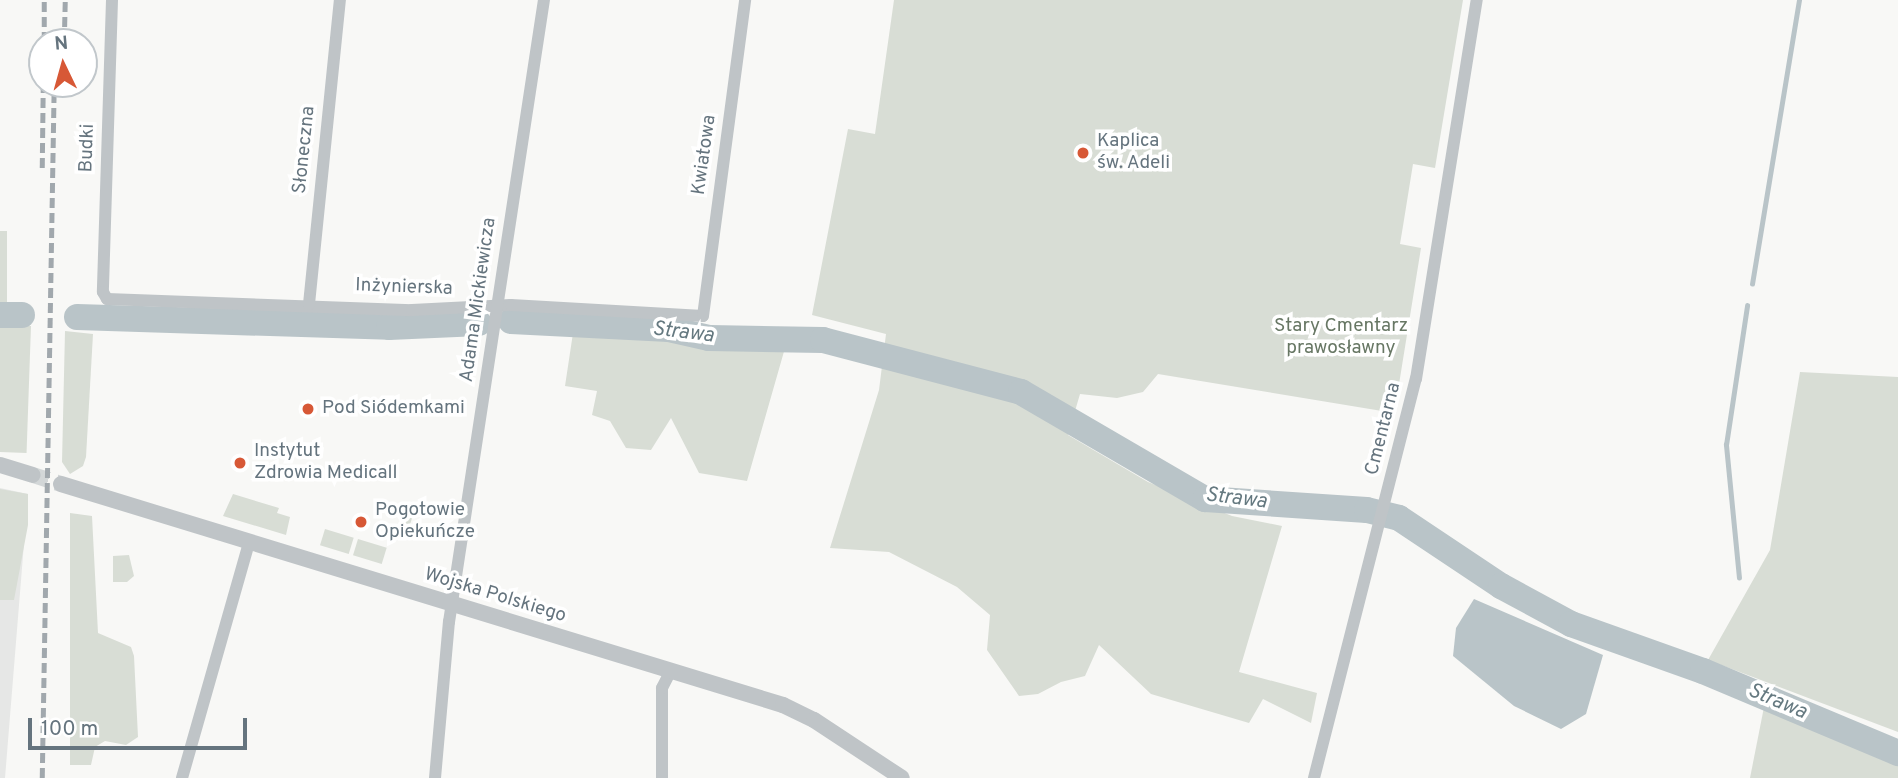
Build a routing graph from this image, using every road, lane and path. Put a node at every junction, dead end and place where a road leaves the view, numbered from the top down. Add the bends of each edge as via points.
1 (112, 0) edge
2 (340, 0) edge
3 (544, 0) edge
4 (745, 0) edge
5 (1477, 0) edge
6 (104, 296) joint
7 (309, 304) junction
8 (496, 316) junction
9 (703, 316) joint
10 (0, 466) edge
11 (33, 475) tunnel mouth
12 (61, 484) tunnel mouth
13 (249, 543) junction
14 (453, 606) junction
15 (670, 672) junction
16 (182, 778) edge
17 (435, 778) edge
18 (662, 778) edge
19 (902, 778) edge
20 (1314, 778) edge

1 - 6 street, Budki
2 - 7 street, Słoneczna
3 - 8 street, Adama Mickiewicza
4 - 9 street, Kwiatowa
5 - 20 street, Cmentarna via 1420,361
6 - 7 street, Inżynierska
7 - 8 street, Inżynierska
8 - 9 street, Inżynierska
8 - 14 street, Adama Mickiewicza
10 - 11 street
12 - 13 street, Wojska Polskiego
13 - 14 street, Wojska Polskiego
13 - 16 street
14 - 15 street, Wojska Polskiego
14 - 17 street, Adama Mickiewicza
15 - 18 street via 662,688
15 - 19 street, Wojska Polskiego via 799,711

